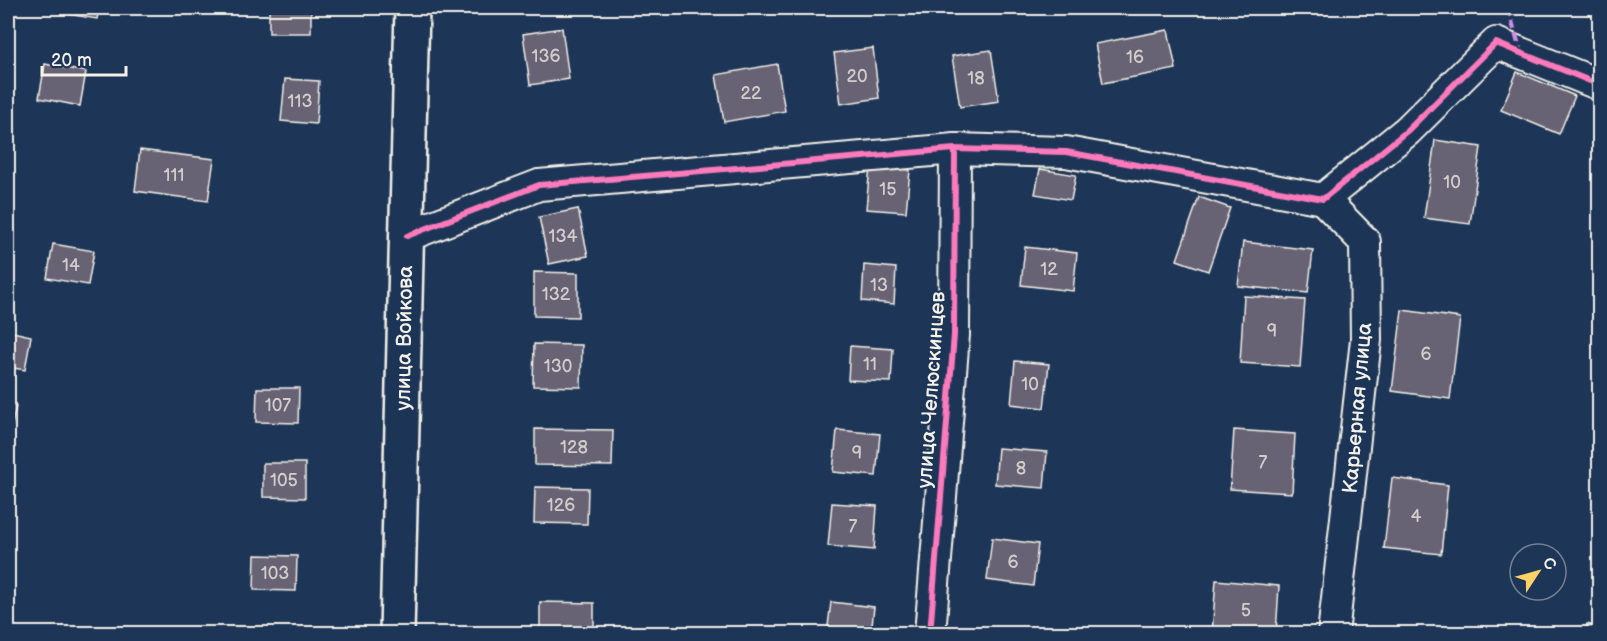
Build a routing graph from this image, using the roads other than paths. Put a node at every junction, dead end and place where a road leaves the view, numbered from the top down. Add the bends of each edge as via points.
1 (412, 8) edge
2 (1599, 85) edge
3 (955, 149) junction
4 (1323, 199) junction
5 (407, 236) junction
6 (398, 633) edge
7 (930, 633) edge
8 (1333, 633) edge

1 - 5 main road, улица Войкова
2 - 4 street via 1496,43 1407,131
3 - 4 street via 1066,152
3 - 5 street via 538,185
3 - 7 street, улица Челюскинцев via 954,334
4 - 8 street, Карьерная улица via 1365,242 1366,340
5 - 6 main road, улица Войкова

